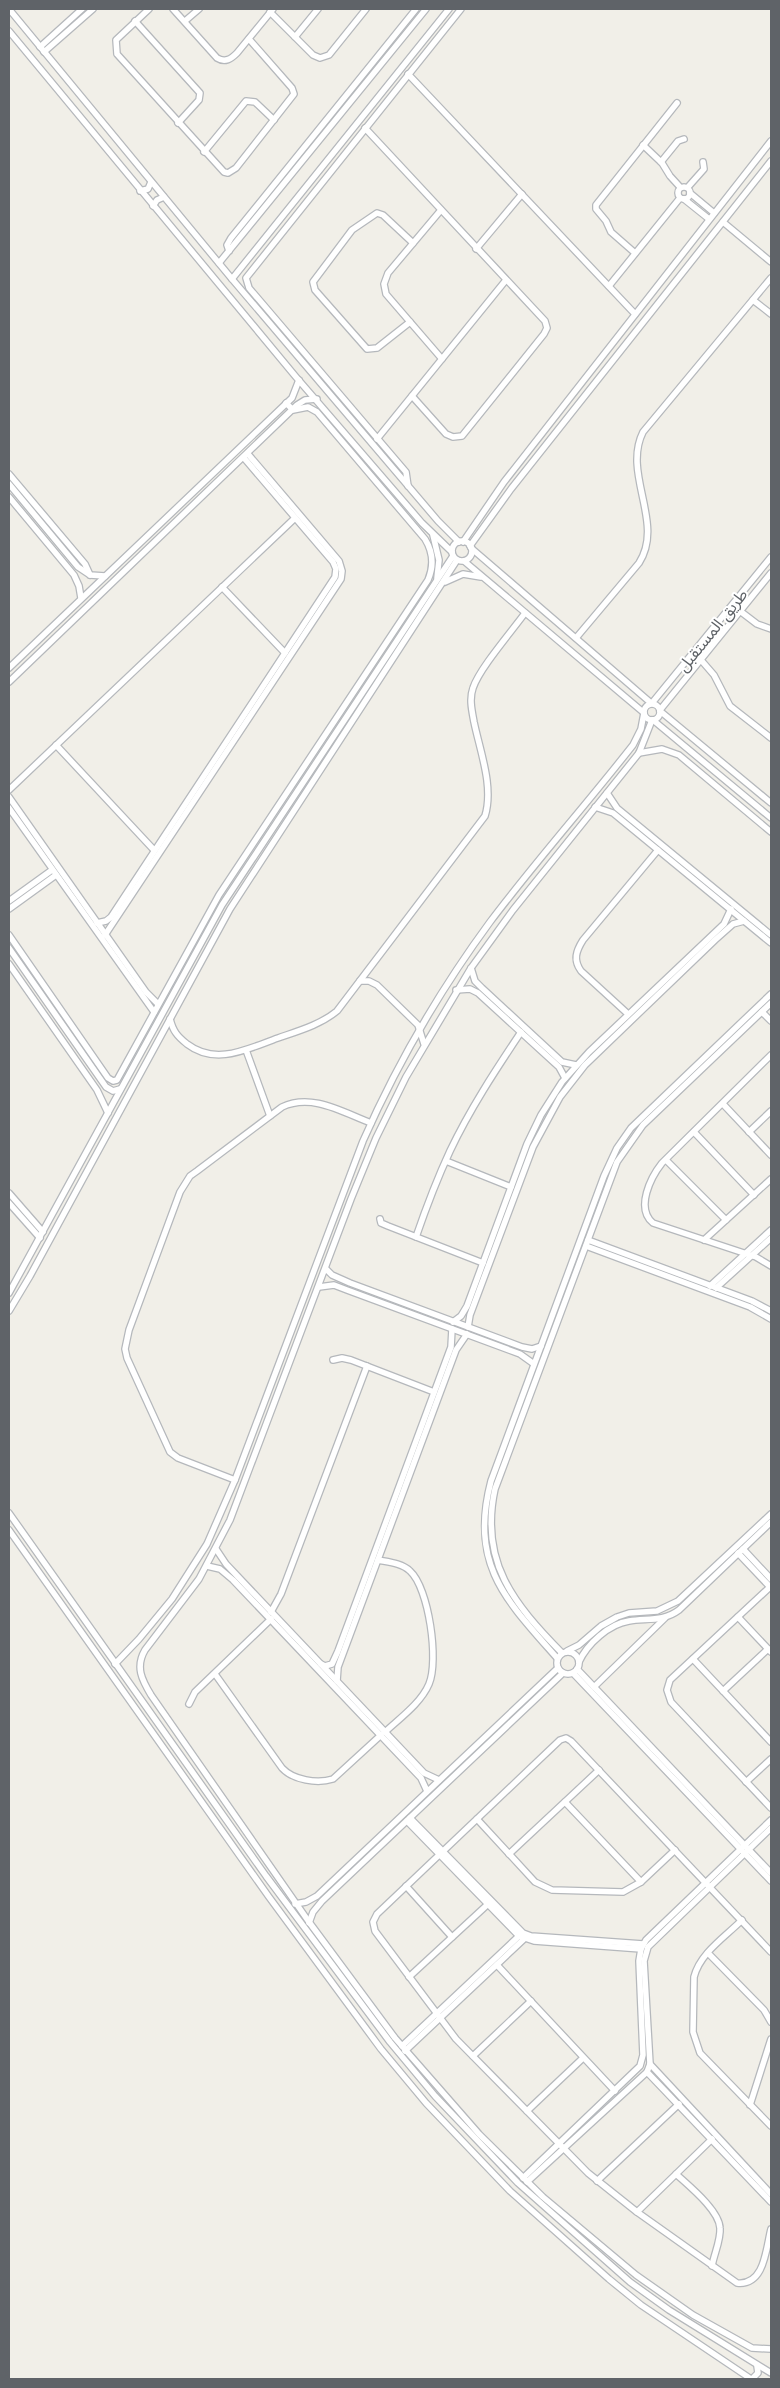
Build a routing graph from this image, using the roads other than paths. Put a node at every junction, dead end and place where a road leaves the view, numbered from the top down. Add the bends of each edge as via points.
1 (9, 9) edge
2 (82, 9) edge
3 (93, 9) edge
4 (149, 9) edge
5 (174, 9) edge
6 (198, 9) edge
7 (318, 9) edge
8 (366, 9) edge
9 (416, 9) edge
10 (426, 9) edge
11 (449, 9) edge
12 (461, 9) edge
13 (271, 10) edge
14 (136, 21) junction
15 (184, 21) junction
16 (9, 30) edge
17 (295, 37) junction
18 (249, 39) junction
19 (40, 47) junction
20 (44, 52) junction
21 (408, 74) junction
22 (677, 103) dead end
23 (274, 120) junction
24 (178, 123) junction
25 (365, 128) junction
26 (684, 139) dead end
27 (771, 141) edge
28 (643, 145) junction
29 (204, 152) junction
30 (771, 161) edge
31 (661, 162) junction
32 (703, 162) dead end
33 (151, 182) junction
34 (680, 187) junction
35 (140, 190) junction
36 (689, 190) junction
37 (522, 194) junction
38 (164, 197) junction
39 (682, 198) junction
40 (154, 206) junction
41 (440, 210) junction
42 (714, 213) junction
43 (709, 219) junction
44 (723, 222) junction
45 (412, 243) junction
46 (476, 249) junction
47 (229, 251) junction
48 (635, 253) junction
49 (771, 262) edge
50 (219, 264) junction
51 (241, 267) junction
52 (248, 274) junction
53 (771, 278) edge
54 (232, 279) junction
55 (506, 280) junction
56 (609, 286) junction
57 (753, 300) junction
58 (635, 314) junction
59 (771, 314) edge
60 (410, 322) junction
61 (442, 359) junction
62 (299, 380) junction
63 (412, 396) junction
64 (316, 399) junction
65 (286, 403) junction
66 (293, 410) junction
67 (377, 439) junction
68 (246, 456) junction
69 (9, 474) edge
70 (504, 482) junction
71 (9, 484) edge
72 (408, 486) junction
73 (511, 489) junction
74 (9, 497) edge
75 (295, 518) junction
76 (422, 522) junction
77 (438, 522) junction
78 (432, 533) junction
79 (143, 540) junction
80 (461, 542) junction
81 (470, 547) junction
82 (150, 548) junction
83 (457, 557) junction
84 (771, 557) edge
85 (78, 567) junction
86 (72, 573) junction
87 (771, 573) edge
88 (90, 575) junction
89 (105, 576) junction
90 (483, 578) junction
91 (436, 580) junction
92 (222, 587) junction
93 (440, 587) junction
94 (81, 598) junction
95 (740, 611) junction
96 (525, 613) junction
97 (417, 616) junction
98 (771, 629) edge
99 (576, 638) junction
100 (285, 653) junction
101 (701, 660) junction
102 (9, 668) edge
103 (672, 679) junction
104 (9, 682) edge
105 (680, 686) junction
106 (652, 703) junction
107 (660, 711) junction
108 (643, 713) junction
109 (653, 720) junction
110 (771, 738) edge
111 (56, 745) junction
112 (639, 753) junction
113 (218, 761) junction
114 (9, 790) edge
115 (606, 793) junction
116 (9, 797) edge
117 (771, 803) edge
118 (595, 807) junction
119 (9, 808) edge
120 (615, 810) junction
121 (771, 818) edge
122 (771, 832) edge
123 (154, 850) junction
124 (658, 850) junction
125 (54, 873) junction
126 (9, 901) edge
127 (9, 909) edge
128 (731, 909) junction
129 (115, 915) junction
130 (744, 921) junction
131 (97, 923) junction
132 (726, 926) junction
133 (105, 935) junction
134 (771, 935) edge
135 (10, 939) edge
136 (771, 943) edge
137 (9, 948) edge
138 (9, 964) edge
139 (188, 966) junction
140 (471, 968) junction
141 (196, 971) junction
142 (180, 980) junction
143 (360, 981) junction
144 (188, 984) junction
145 (456, 990) junction
146 (483, 993) junction
147 (771, 994) edge
148 (771, 1003) edge
149 (158, 1004) junction
150 (764, 1010) junction
151 (154, 1012) junction
152 (628, 1014) junction
153 (771, 1014) edge
154 (170, 1019) junction
155 (771, 1021) edge
156 (420, 1027) junction
157 (434, 1028) junction
158 (521, 1032) junction
159 (176, 1036) junction
160 (160, 1037) junction
161 (424, 1044) junction
162 (246, 1050) junction
163 (718, 1050) junction
164 (771, 1055) edge
165 (556, 1060) junction
166 (576, 1065) junction
167 (96, 1072) junction
168 (89, 1078) junction
169 (565, 1078) junction
170 (120, 1090) junction
171 (723, 1104) junction
172 (771, 1111) edge
173 (108, 1113) junction
174 (270, 1116) junction
175 (371, 1123) junction
176 (694, 1132) junction
177 (749, 1132) junction
178 (771, 1155) edge
179 (666, 1160) junction
180 (446, 1161) junction
181 (519, 1175) junction
182 (607, 1178) junction
183 (771, 1179) edge
184 (511, 1187) junction
185 (9, 1193) edge
186 (754, 1195) junction
187 (10, 1207) edge
188 (380, 1219) dead end
189 (726, 1220) junction
190 (328, 1230) junction
191 (771, 1230) edge
192 (43, 1232) junction
193 (338, 1234) junction
194 (416, 1237) junction
195 (40, 1238) junction
196 (771, 1238) edge
197 (704, 1240) junction
198 (587, 1243) junction
199 (745, 1254) junction
200 (752, 1256) junction
201 (483, 1262) junction
202 (771, 1266) edge
203 (326, 1269) junction
204 (350, 1283) junction
205 (710, 1286) junction
206 (319, 1287) junction
207 (716, 1288) junction
208 (348, 1290) junction
209 (9, 1293) edge
210 (469, 1307) junction
211 (9, 1311) edge
212 (771, 1311) edge
213 (771, 1319) edge
214 (453, 1322) junction
215 (468, 1327) junction
216 (452, 1329) junction
217 (467, 1334) junction
218 (540, 1346) junction
219 (522, 1347) junction
220 (452, 1351) junction
221 (520, 1354) junction
222 (333, 1360) dead end
223 (534, 1364) junction
224 (367, 1366) junction
225 (434, 1392) junction
226 (246, 1450) junction
227 (256, 1454) junction
228 (505, 1454) junction
229 (235, 1480) junction
230 (771, 1514) edge
231 (10, 1517) edge
232 (771, 1522) edge
233 (9, 1530) edge
234 (25, 1536) junction
235 (17, 1542) junction
236 (216, 1549) junction
237 (741, 1551) junction
238 (378, 1560) junction
239 (208, 1566) junction
240 (714, 1572) junction
241 (236, 1578) junction
242 (771, 1579) edge
243 (770, 1588) edge
244 (271, 1612) junction
245 (738, 1617) junction
246 (665, 1618) junction
247 (271, 1619) junction
248 (139, 1639) junction
249 (148, 1645) junction
250 (770, 1650) edge
251 (340, 1652) junction
252 (565, 1652) junction
253 (557, 1658) junction
254 (693, 1659) junction
255 (579, 1662) junction
256 (114, 1664) junction
257 (321, 1664) junction
258 (560, 1670) junction
259 (575, 1671) junction
260 (215, 1674) junction
261 (337, 1681) junction
262 (594, 1687) junction
263 (723, 1691) junction
264 (189, 1704) dead end
265 (383, 1734) junction
266 (771, 1742) edge
267 (771, 1760) edge
268 (417, 1770) junction
269 (599, 1770) junction
270 (439, 1780) junction
271 (746, 1782) junction
272 (427, 1791) junction
273 (212, 1801) junction
274 (565, 1802) junction
275 (771, 1808) edge
276 (210, 1814) junction
277 (409, 1819) junction
278 (477, 1819) junction
279 (771, 1820) edge
280 (771, 1828) edge
281 (237, 1835) junction
282 (234, 1846) junction
283 (745, 1849) junction
284 (675, 1850) junction
285 (441, 1853) junction
286 (509, 1854) junction
287 (771, 1873) edge
288 (771, 1881) edge
289 (641, 1882) junction
290 (708, 1884) junction
291 (406, 1886) junction
292 (479, 1893) junction
293 (288, 1904) junction
294 (297, 1904) junction
295 (487, 1905) junction
296 (742, 1920) junction
297 (309, 1922) junction
298 (666, 1925) junction
299 (307, 1930) junction
300 (452, 1937) junction
301 (522, 1938) junction
302 (587, 1943) junction
303 (642, 1947) junction
304 (771, 1952) edge
305 (708, 1953) junction
306 (497, 1965) junction
307 (409, 1976) junction
308 (475, 1982) junction
309 (531, 2001) junction
310 (438, 2017) junction
311 (771, 2022) edge
312 (771, 2039) edge
313 (404, 2049) junction
314 (473, 2056) junction
315 (583, 2058) junction
316 (650, 2064) junction
317 (647, 2072) junction
318 (615, 2091) junction
319 (679, 2104) junction
320 (600, 2105) junction
321 (750, 2105) junction
322 (527, 2111) junction
323 (605, 2111) junction
324 (771, 2126) edge
325 (471, 2136) junction
326 (712, 2139) junction
327 (561, 2146) junction
328 (467, 2148) junction
329 (496, 2161) junction
330 (741, 2165) junction
331 (676, 2174) junction
332 (494, 2176) junction
333 (525, 2180) junction
334 (597, 2181) junction
335 (771, 2194) edge
336 (771, 2202) edge
337 (637, 2212) junction
338 (771, 2229) edge
339 (712, 2266) junction
340 (771, 2349) edge
341 (757, 2366) junction
342 (771, 2373) edge
343 (751, 2379) edge

1 - 19 street
2 - 19 street
3 - 20 street
4 - 14 street
5 - 15 street
6 - 15 street
7 - 17 street
8 - 17 street via 326,56 313,55
9 - 47 street via 231,238 227,245
10 - 47 street
11 - 51 street
12 - 21 street
13 - 17 street
13 - 18 street
14 - 24 street via 200,93 199,100
14 - 24 street via 116,40 116,54
15 - 18 street via 220,60 233,57
16 - 35 street
18 - 23 street via 294,91
19 - 20 street
20 - 33 street
21 - 25 street
21 - 37 street
22 - 28 street
23 - 29 street via 255,102 246,101
23 - 29 street via 233,171 220,170
24 - 29 street
25 - 41 street
25 - 52 street
26 - 31 street via 678,141
27 - 42 street
28 - 31 street
28 - 48 street via 596,206 611,232
30 - 44 street
31 - 34 street
32 - 36 street via 704,169
33 - 35 street via 148,189
33 - 38 street
34 - 36 street
34 - 39 street via 678,192
35 - 40 street
36 - 39 street via 689,196
36 - 42 street
37 - 46 street
37 - 56 street
38 - 40 street
38 - 50 street
39 - 43 street
39 - 48 street
40 - 62 street
41 - 45 street
41 - 46 street
42 - 43 street
43 - 58 street
44 - 49 street
44 - 73 street
45 - 60 street via 388,273 384,284 386,294
45 - 60 street via 377,213 352,230 313,282 315,290 367,349 377,348
46 - 55 street
47 - 50 street
48 - 56 street
50 - 54 street
51 - 52 street
51 - 54 street
52 - 67 street via 249,288
53 - 57 street
54 - 72 street
55 - 61 street
55 - 63 street via 544,320 546,330 466,432 456,437 446,434
56 - 58 street
57 - 59 street
57 - 99 street via 643,432 637,456 648,534 646,549
58 - 70 street
60 - 61 street
61 - 63 street
62 - 64 street
62 - 65 street via 296,392
63 - 67 street
64 - 66 street via 300,403
64 - 76 street
65 - 66 street
65 - 79 street
66 - 68 street
66 - 149 street via 311,408 322,418 425,539 432,554 431,571 219,895
67 - 72 street via 406,472
68 - 75 street
68 - 82 street
68 - 113 street via 337,558 342,574 340,582
69 - 88 street via 83,562
70 - 73 street
70 - 80 street
71 - 85 street
72 - 77 street
73 - 81 street
74 - 86 street
75 - 92 street
75 - 100 street via 333,562 336,572 332,584
76 - 77 street via 433,528
76 - 78 street
77 - 80 street
78 - 83 street
78 - 91 street via 439,560
79 - 82 street
79 - 89 street
80 - 81 street
80 - 83 street via 454,546
81 - 83 street via 470,556
81 - 99 street
82 - 104 street
83 - 90 street
83 - 91 street
83 - 93 street
84 - 103 street, طريق المستقبل
85 - 86 street
85 - 88 street
86 - 94 street
87 - 95 street, طريق المستقبل
88 - 89 street
89 - 94 street
90 - 93 street via 463,574
90 - 96 street
91 - 97 street
92 - 100 street
92 - 111 street
93 - 97 street
94 - 102 street
95 - 98 street via 757,624
95 - 101 street, طريق المستقبل
96 - 108 street
96 - 143 street via 476,680 471,695 488,790 485,816
97 - 139 street via 232,889
97 - 141 street via 230,909
99 - 106 street
100 - 113 street
101 - 105 street, طريق المستقبل
101 - 110 street via 714,675 730,706
103 - 105 street
103 - 106 street, طريق المستقبل
105 - 107 street, طريق المستقبل
106 - 107 street
106 - 108 street via 645,706
107 - 109 street
107 - 117 street
108 - 109 street
108 - 156 street via 641,729 633,745 490,922
109 - 112 street
109 - 121 street
111 - 114 street
111 - 123 street
112 - 115 street
112 - 122 street via 662,749 679,755
113 - 123 street
113 - 129 street
115 - 118 street
115 - 120 street
116 - 131 street
118 - 120 street
118 - 140 street
119 - 125 street
120 - 124 street
120 - 134 street
123 - 129 street
124 - 128 street
124 - 152 street via 583,940 576,956 582,971
125 - 126 street
125 - 127 street
125 - 151 street
128 - 130 street
128 - 132 street
129 - 131 street
129 - 133 street
130 - 132 street
130 - 136 street
131 - 133 street
132 - 152 street
132 - 181 street via 576,1076 546,1120
133 - 149 street
135 - 151 street via 111,1080 118,1078
137 - 167 street
138 - 168 street
139 - 141 street via 191,971
139 - 142 street
140 - 145 street
140 - 146 street
141 - 144 street
142 - 144 street
142 - 170 street
143 - 156 street via 377,985
143 - 162 street via 337,1010 323,1021
144 - 154 street
145 - 146 street via 470,989
145 - 157 street
146 - 158 street
146 - 165 street
147 - 163 street
148 - 150 street
149 - 151 street
150 - 153 street
150 - 155 street
150 - 163 street
152 - 166 street
154 - 159 street
154 - 160 street
156 - 157 street
156 - 161 street
156 - 175 street
157 - 161 street
158 - 165 street
158 - 180 street via 476,1102
159 - 160 street
159 - 162 street via 197,1051 211,1056
160 - 211 street
161 - 193 street via 381,1128
162 - 174 street
163 - 182 street via 637,1132
164 - 171 street
165 - 166 street
165 - 169 street
166 - 169 street
167 - 168 street
167 - 170 street via 108,1089
168 - 173 street
169 - 181 street via 533,1131
170 - 173 street
171 - 176 street
171 - 177 street
172 - 177 street
173 - 192 street
174 - 175 street via 290,1103 310,1101
174 - 229 street via 184,1184 126,1340 127,1358 170,1452
175 - 190 street
176 - 179 street
176 - 186 street
177 - 178 street
179 - 189 street
179 - 197 street via 648,1187 647,1218 655,1224
180 - 184 street
180 - 194 street
181 - 184 street
181 - 210 street
182 - 198 street
182 - 218 street
183 - 186 street
184 - 201 street
185 - 192 street
186 - 189 street
187 - 195 street
188 - 194 street via 383,1224
189 - 197 street
190 - 193 street
190 - 226 street
191 - 199 street
192 - 195 street
193 - 203 street
194 - 201 street
195 - 209 street
196 - 200 street
197 - 199 street
198 - 205 street
198 - 213 street via 750,1307
198 - 228 street
199 - 200 street
199 - 205 street
200 - 202 street
200 - 207 street
201 - 210 street
203 - 204 street
203 - 206 street
204 - 208 street
204 - 214 street
205 - 207 street
206 - 208 street via 328,1284
206 - 227 street
207 - 212 street
208 - 216 street
210 - 214 street
210 - 215 street
214 - 215 street
215 - 219 street
216 - 217 street
216 - 220 street
217 - 220 street
217 - 221 street
218 - 219 street via 532,1349
218 - 223 street
219 - 221 street
220 - 225 street
220 - 238 street
221 - 223 street
222 - 224 street via 346,1359
223 - 228 street
224 - 225 street
224 - 244 street via 281,1594
225 - 251 street
226 - 227 street
226 - 229 street
227 - 236 street
228 - 252 street via 491,1513 496,1559 517,1603
228 - 253 street via 491,1480 485,1510 489,1561 511,1605
229 - 248 street via 198,1560 172,1599
230 - 240 street
231 - 234 street
232 - 237 street
233 - 235 street
234 - 235 street via 20,1536
234 - 256 street
235 - 276 street
236 - 239 street
236 - 241 street
237 - 240 street
237 - 242 street
237 - 243 street
238 - 251 street
238 - 265 street via 412,1573 426,1600 431,1624 432,1670 428,1686
239 - 241 street
239 - 249 street
240 - 246 street via 679,1610
240 - 252 street via 673,1604 657,1611 617,1617 576,1648
241 - 244 street
241 - 247 street
243 - 245 street
244 - 257 street
245 - 250 street
245 - 254 street
246 - 255 street via 629,1621 614,1626 590,1646
246 - 262 street
247 - 260 street
247 - 265 street
248 - 249 street
248 - 256 street
249 - 294 street via 140,1662 144,1683
250 - 263 street
251 - 257 street via 332,1664
251 - 261 street
252 - 253 street
252 - 255 street via 575,1654
253 - 258 street
254 - 263 street
254 - 271 street via 670,1680 668,1696
255 - 259 street
256 - 273 street
257 - 261 street
258 - 259 street
258 - 270 street
258 - 277 street
259 - 262 street
259 - 283 street
260 - 264 street via 196,1692
260 - 265 street via 282,1768 293,1777 333,1779
261 - 265 street
262 - 283 street
263 - 266 street
265 - 268 street
267 - 271 street
268 - 270 street
268 - 272 street
269 - 274 street
269 - 278 street via 571,1741 562,1739
269 - 284 street
270 - 272 street
271 - 275 street
272 - 294 street via 318,1896
273 - 276 street via 215,1811
273 - 281 street
274 - 286 street
274 - 289 street
276 - 282 street
277 - 285 street
277 - 297 street via 319,1905
278 - 285 street
278 - 286 street
279 - 283 street
280 - 283 street
281 - 282 street via 231,1837
281 - 293 street
282 - 328 street via 380,2049
283 - 287 street
283 - 288 street
283 - 290 street
284 - 289 street
284 - 290 street
285 - 291 street
285 - 292 street
286 - 289 street via 535,1882 552,1890 619,1893
290 - 296 street
290 - 298 street
291 - 300 street
291 - 307 street via 377,1914 373,1925
292 - 295 street
292 - 302 street via 527,1935
293 - 294 street
293 - 299 street
294 - 297 street
295 - 300 street
295 - 301 street
296 - 304 street
296 - 305 street
297 - 299 street
297 - 313 street
298 - 303 street
298 - 316 street via 650,1944 644,1958
299 - 325 street via 406,2062
300 - 307 street
301 - 302 street
301 - 306 street
301 - 308 street
302 - 303 street
303 - 318 street via 639,1961 643,2059
305 - 311 street via 764,2010
305 - 321 street via 694,1977 694,2040 706,2061
306 - 308 street
306 - 309 street
307 - 310 street
308 - 310 street
309 - 314 street
309 - 315 street
310 - 313 street
310 - 314 street
312 - 321 street
313 - 333 street via 466,2121
314 - 322 street
315 - 318 street
315 - 322 street
316 - 317 street
316 - 330 street
317 - 319 street
317 - 323 street
318 - 320 street
319 - 326 street
319 - 334 street
320 - 323 street
320 - 327 street
321 - 324 street
322 - 327 street
323 - 327 street
325 - 328 street via 473,2147
325 - 329 street
326 - 330 street
326 - 331 street
327 - 333 street
327 - 334 street
328 - 332 street
329 - 332 street via 489,2164
329 - 341 street via 630,2282
330 - 335 street
330 - 336 street
331 - 337 street
331 - 339 street via 718,2219 720,2231
332 - 343 street via 623,2291
333 - 340 street via 621,2263 672,2301 752,2348
334 - 337 street
337 - 339 street
338 - 339 street via 760,2270 751,2281 734,2282
341 - 342 street
341 - 343 street via 758,2373

